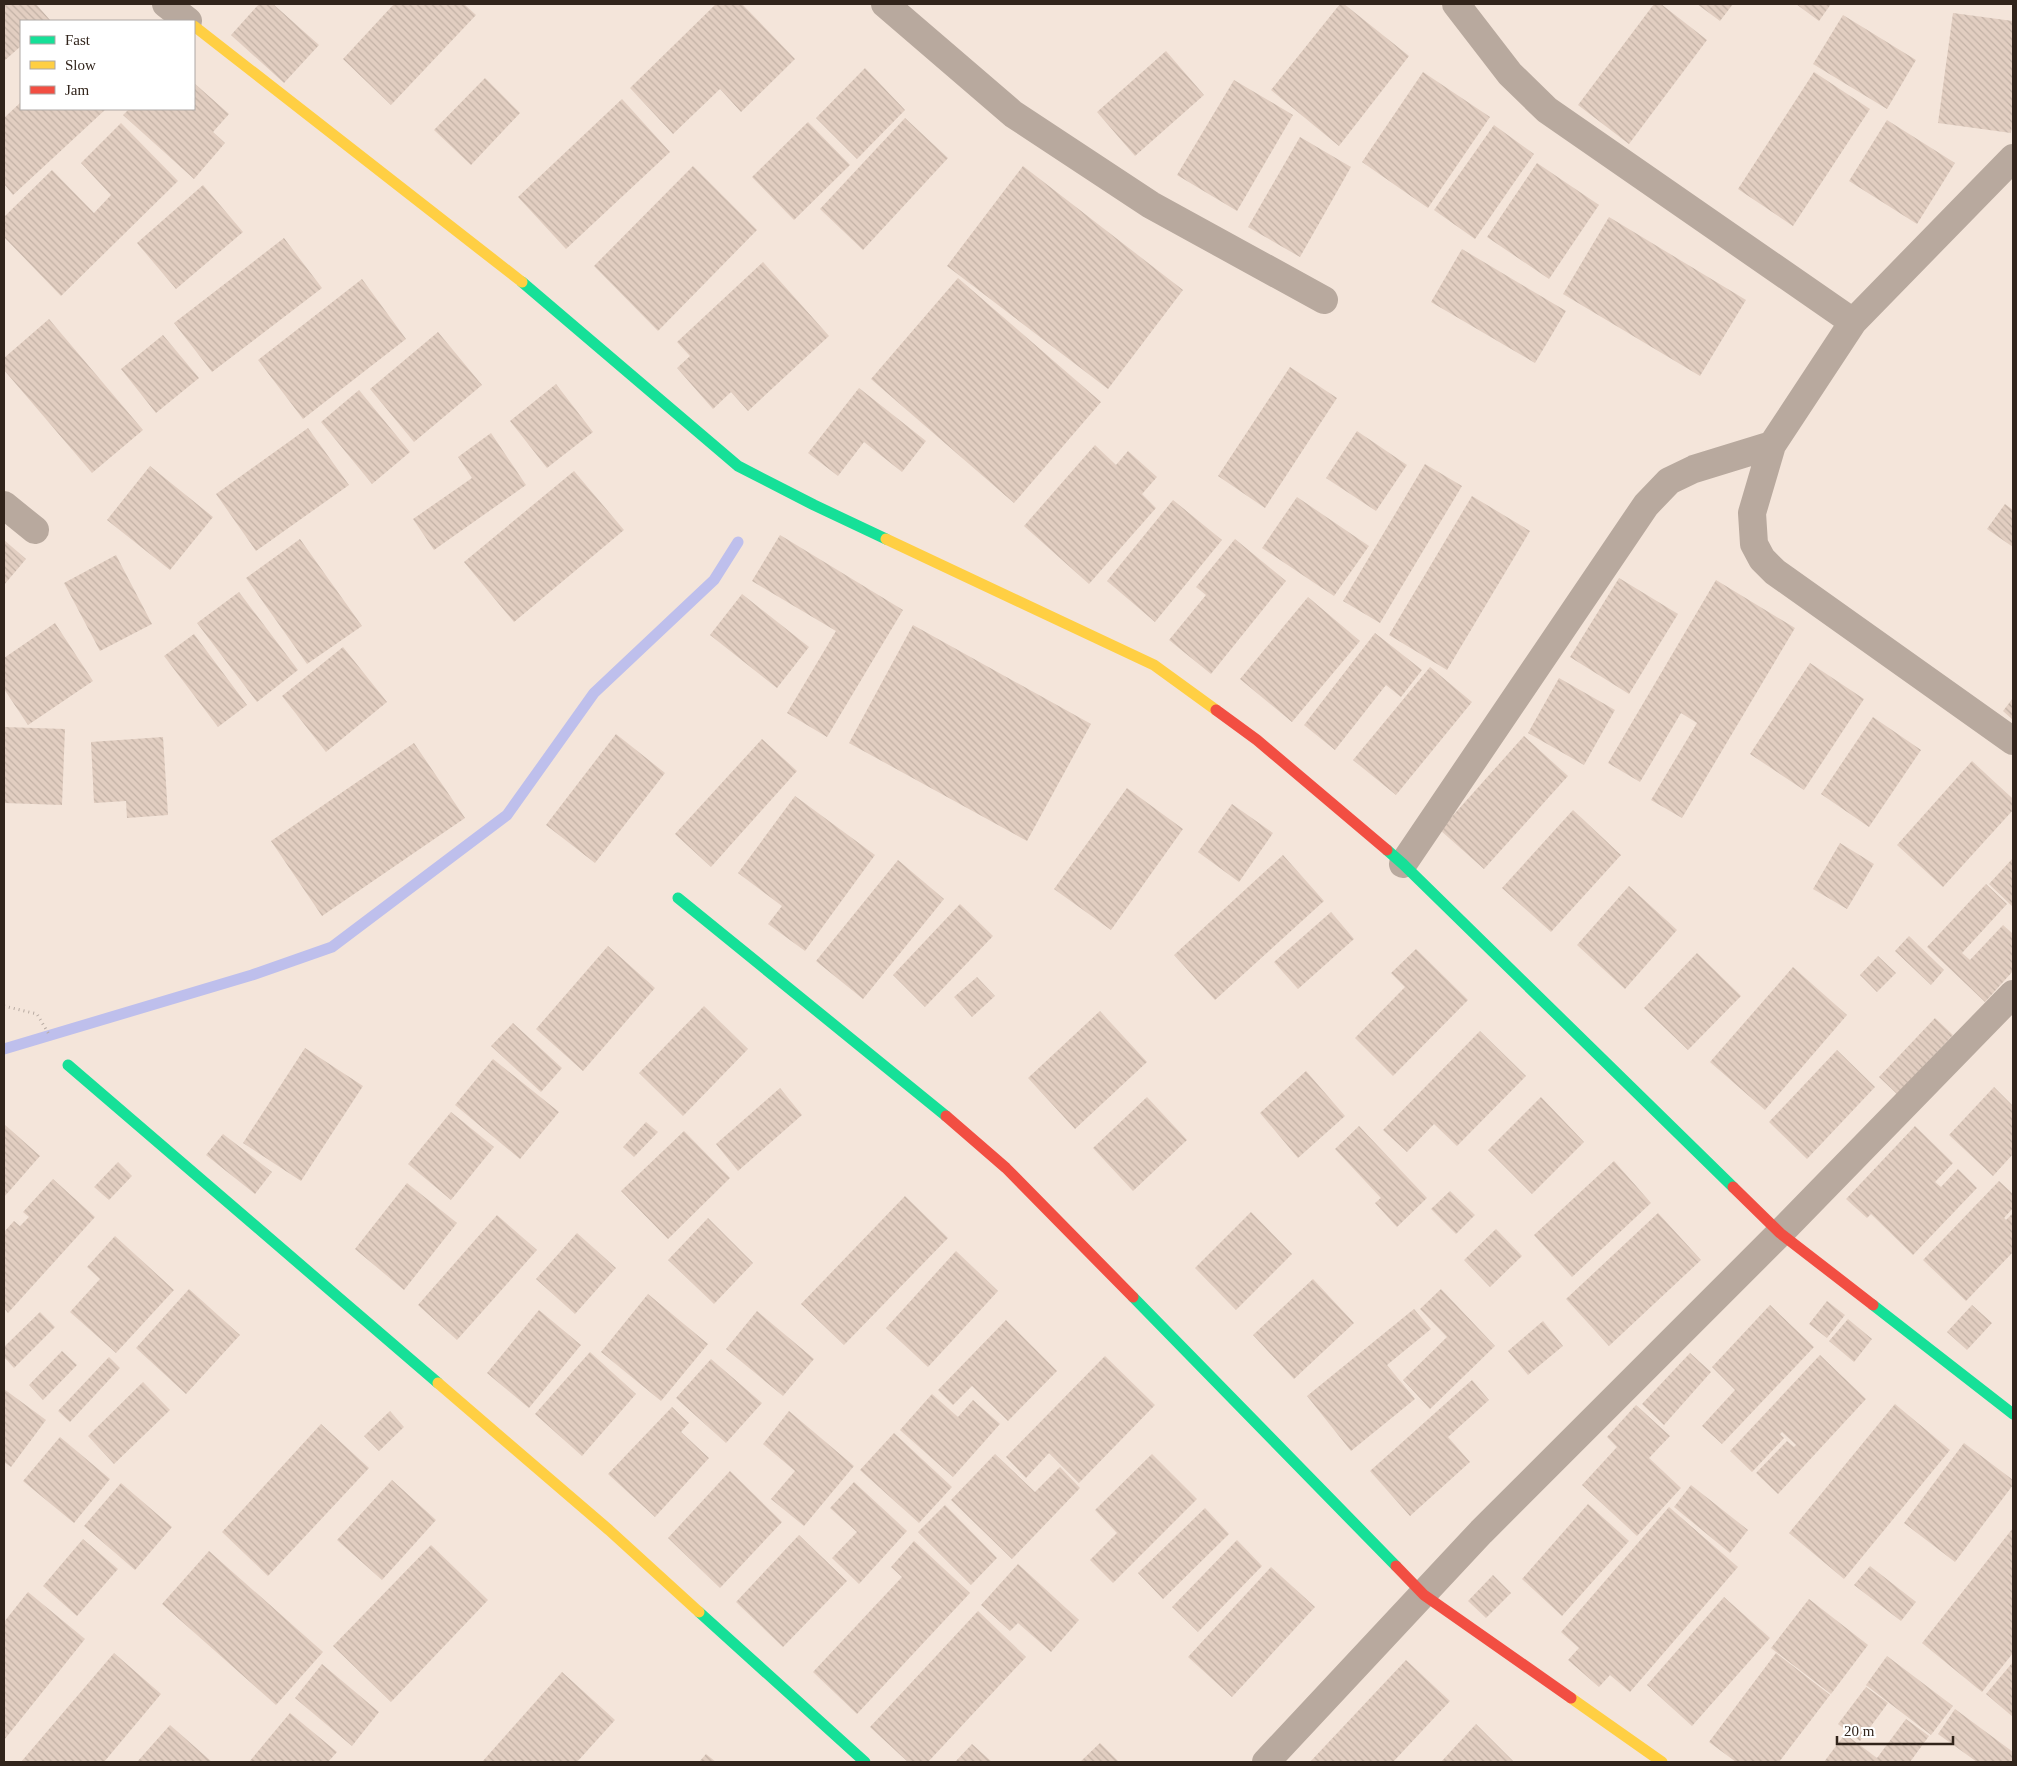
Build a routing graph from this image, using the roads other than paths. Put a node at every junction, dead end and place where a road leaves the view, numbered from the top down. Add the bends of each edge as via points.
1 (166, 4) edge
2 (885, 4) edge
3 (1456, 4) edge
4 (187, 20) edge
5 (195, 27) edge
6 (2013, 158) edge
7 (1324, 300) dead end
8 (1853, 322) junction
9 (1772, 445) junction
10 (4, 505) edge
11 (35, 530) dead end
12 (2013, 741) edge
13 (1403, 864) junction
14 (678, 898) dead end
15 (2013, 994) edge
16 (68, 1065) dead end
17 (1780, 1232) junction
18 (2013, 1414) edge
19 (1424, 1595) junction
20 (865, 1762) edge
21 (1266, 1762) edge
22 (1662, 1762) edge

1 - 4 street
2 - 7 street via 1013,114 1151,205
3 - 8 street via 1510,74 1547,110
5 - 13 street via 547,302 738,466 814,506 1154,665 1257,740
6 - 8 street
8 - 9 street
9 - 12 street via 1752,513 1754,544 1762,559 1775,572
9 - 13 street via 1694,469 1669,481 1646,505
10 - 11 street
13 - 17 street
14 - 19 street via 1006,1168
15 - 17 street
16 - 20 street via 609,1530
17 - 18 street
17 - 19 street via 1481,1532
19 - 21 street
19 - 22 street

